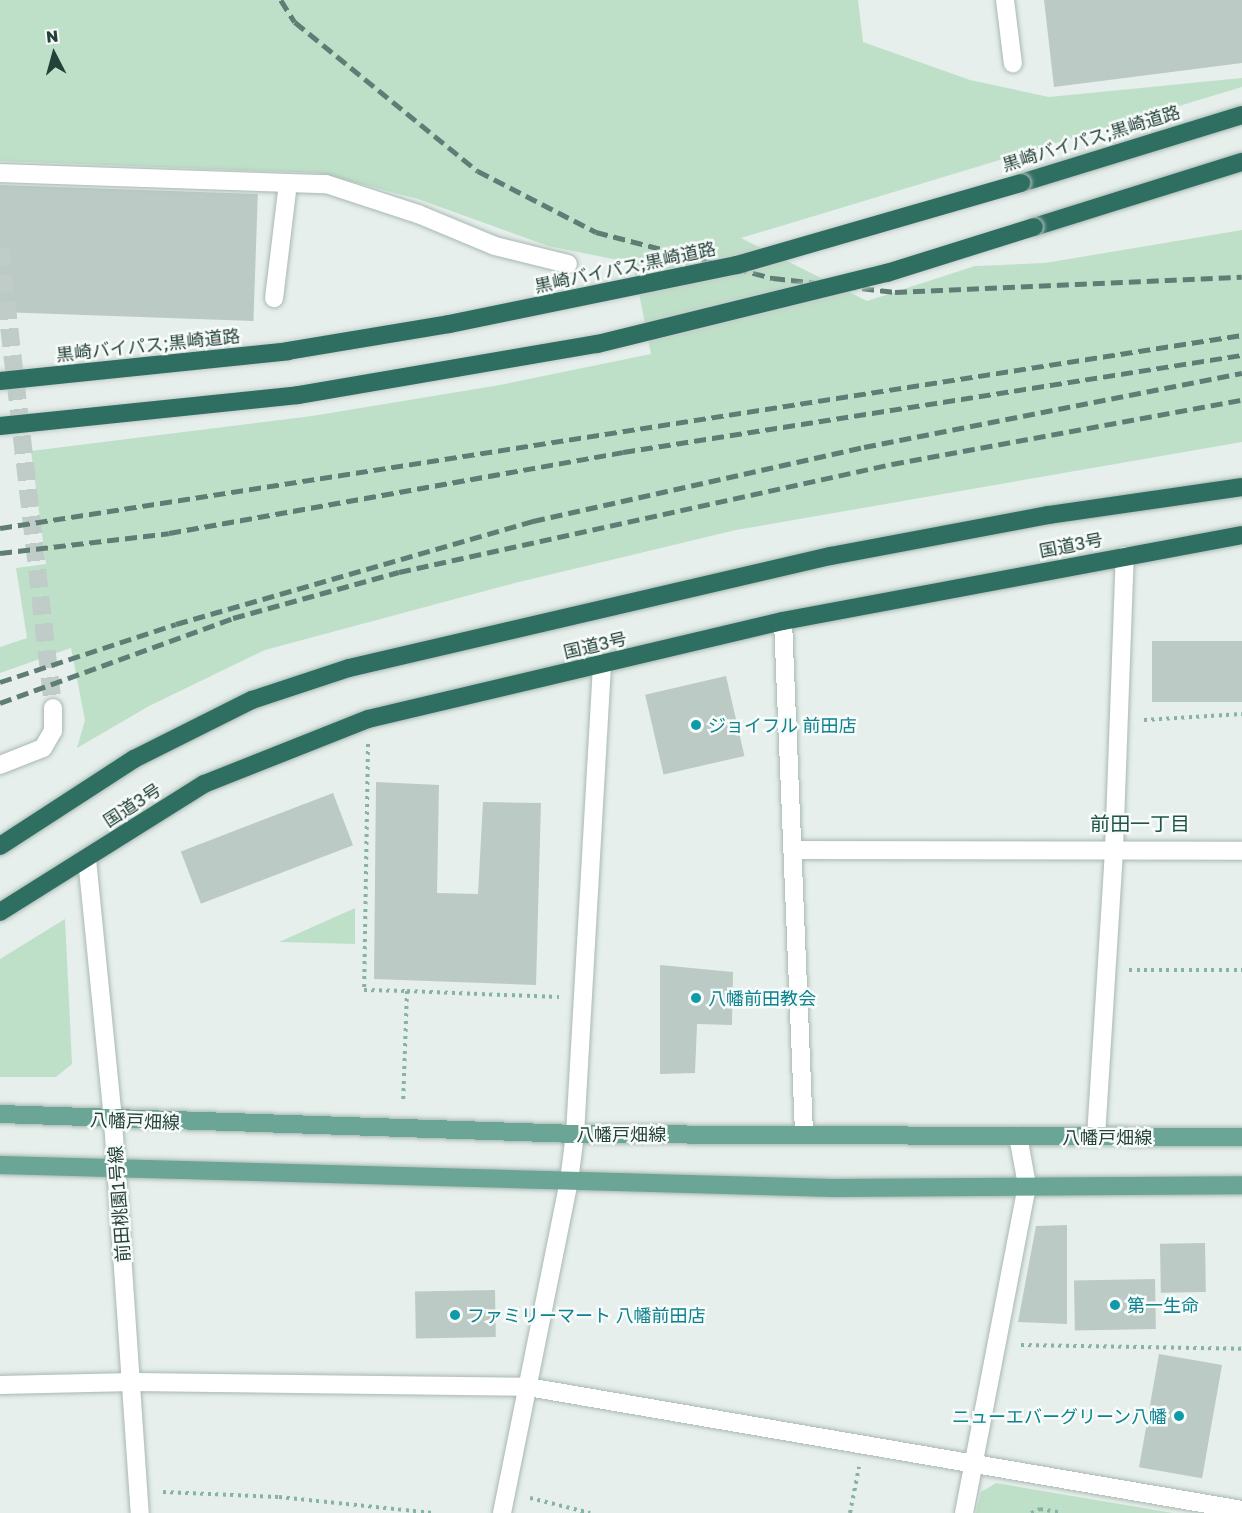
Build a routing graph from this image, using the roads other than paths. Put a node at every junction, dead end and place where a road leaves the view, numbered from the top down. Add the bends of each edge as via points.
1 (1005, 0) edge
2 (1013, 64) dead end
3 (1242, 115) edge
4 (1242, 162) edge
5 (0, 173) edge
6 (288, 183) junction
7 (568, 264) dead end
8 (274, 298) dead end
9 (0, 381) edge
10 (0, 426) edge
11 (1242, 486) edge
12 (1242, 535) edge
13 (1125, 556) junction
14 (783, 621) junction
15 (602, 665) junction
16 (53, 708) tunnel mouth
17 (0, 765) edge
18 (0, 846) edge
19 (792, 850) junction
20 (1114, 850) junction
21 (1242, 851) edge
22 (87, 860) junction
23 (0, 912) edge
24 (0, 1114) edge
25 (113, 1121) junction
26 (804, 1133) junction
27 (575, 1134) junction
28 (1018, 1136) junction
29 (1096, 1137) junction
30 (1242, 1137) edge
31 (0, 1165) edge
32 (115, 1168) junction
33 (569, 1181) junction
34 (1027, 1185) junction
35 (1242, 1185) edge
36 (133, 1382) junction
37 (0, 1385) edge
38 (528, 1387) junction
39 (977, 1462) junction
40 (1242, 1510) edge
41 (140, 1513) edge
42 (502, 1513) edge
43 (964, 1513) edge

1 - 2 street
3 - 9 highway, 黒崎バイパス;黒崎道路, bridge via 737,265 472,320 288,351
4 - 10 highway, bridge via 887,273 586,346 298,395
5 - 6 street
6 - 7 street via 326,184 418,214 495,246
6 - 8 street
11 - 18 highway, 国道3号 via 1048,515 831,556 349,668 252,700 134,759
12 - 13 highway, 国道3号
13 - 14 highway, 国道3号
13 - 20 street
14 - 15 highway, 国道3号
14 - 19 street
15 - 22 highway, 国道3号 via 368,719 204,784
15 - 27 street
16 - 17 street via 52,731 43,748
19 - 20 street
19 - 26 street
20 - 21 street
20 - 29 street
22 - 23 highway, 国道3号
22 - 25 street, 前田桃園1号線
24 - 25 main road, 八幡戸畑線
25 - 27 main road, 八幡戸畑線
25 - 32 street, 前田桃園1号線
26 - 27 main road, 八幡戸畑線
26 - 28 main road, 八幡戸畑線
27 - 33 street
28 - 29 main road, 八幡戸畑線
28 - 34 street
29 - 30 main road, 八幡戸畑線
31 - 32 main road
32 - 33 main road
32 - 36 street, 前田桃園1号線
33 - 34 main road via 833,1188
33 - 38 street
34 - 35 main road
34 - 39 street
36 - 37 street
36 - 38 street
36 - 41 street, 前田桃園1号線
38 - 39 street
38 - 42 street
39 - 40 street
39 - 43 street

